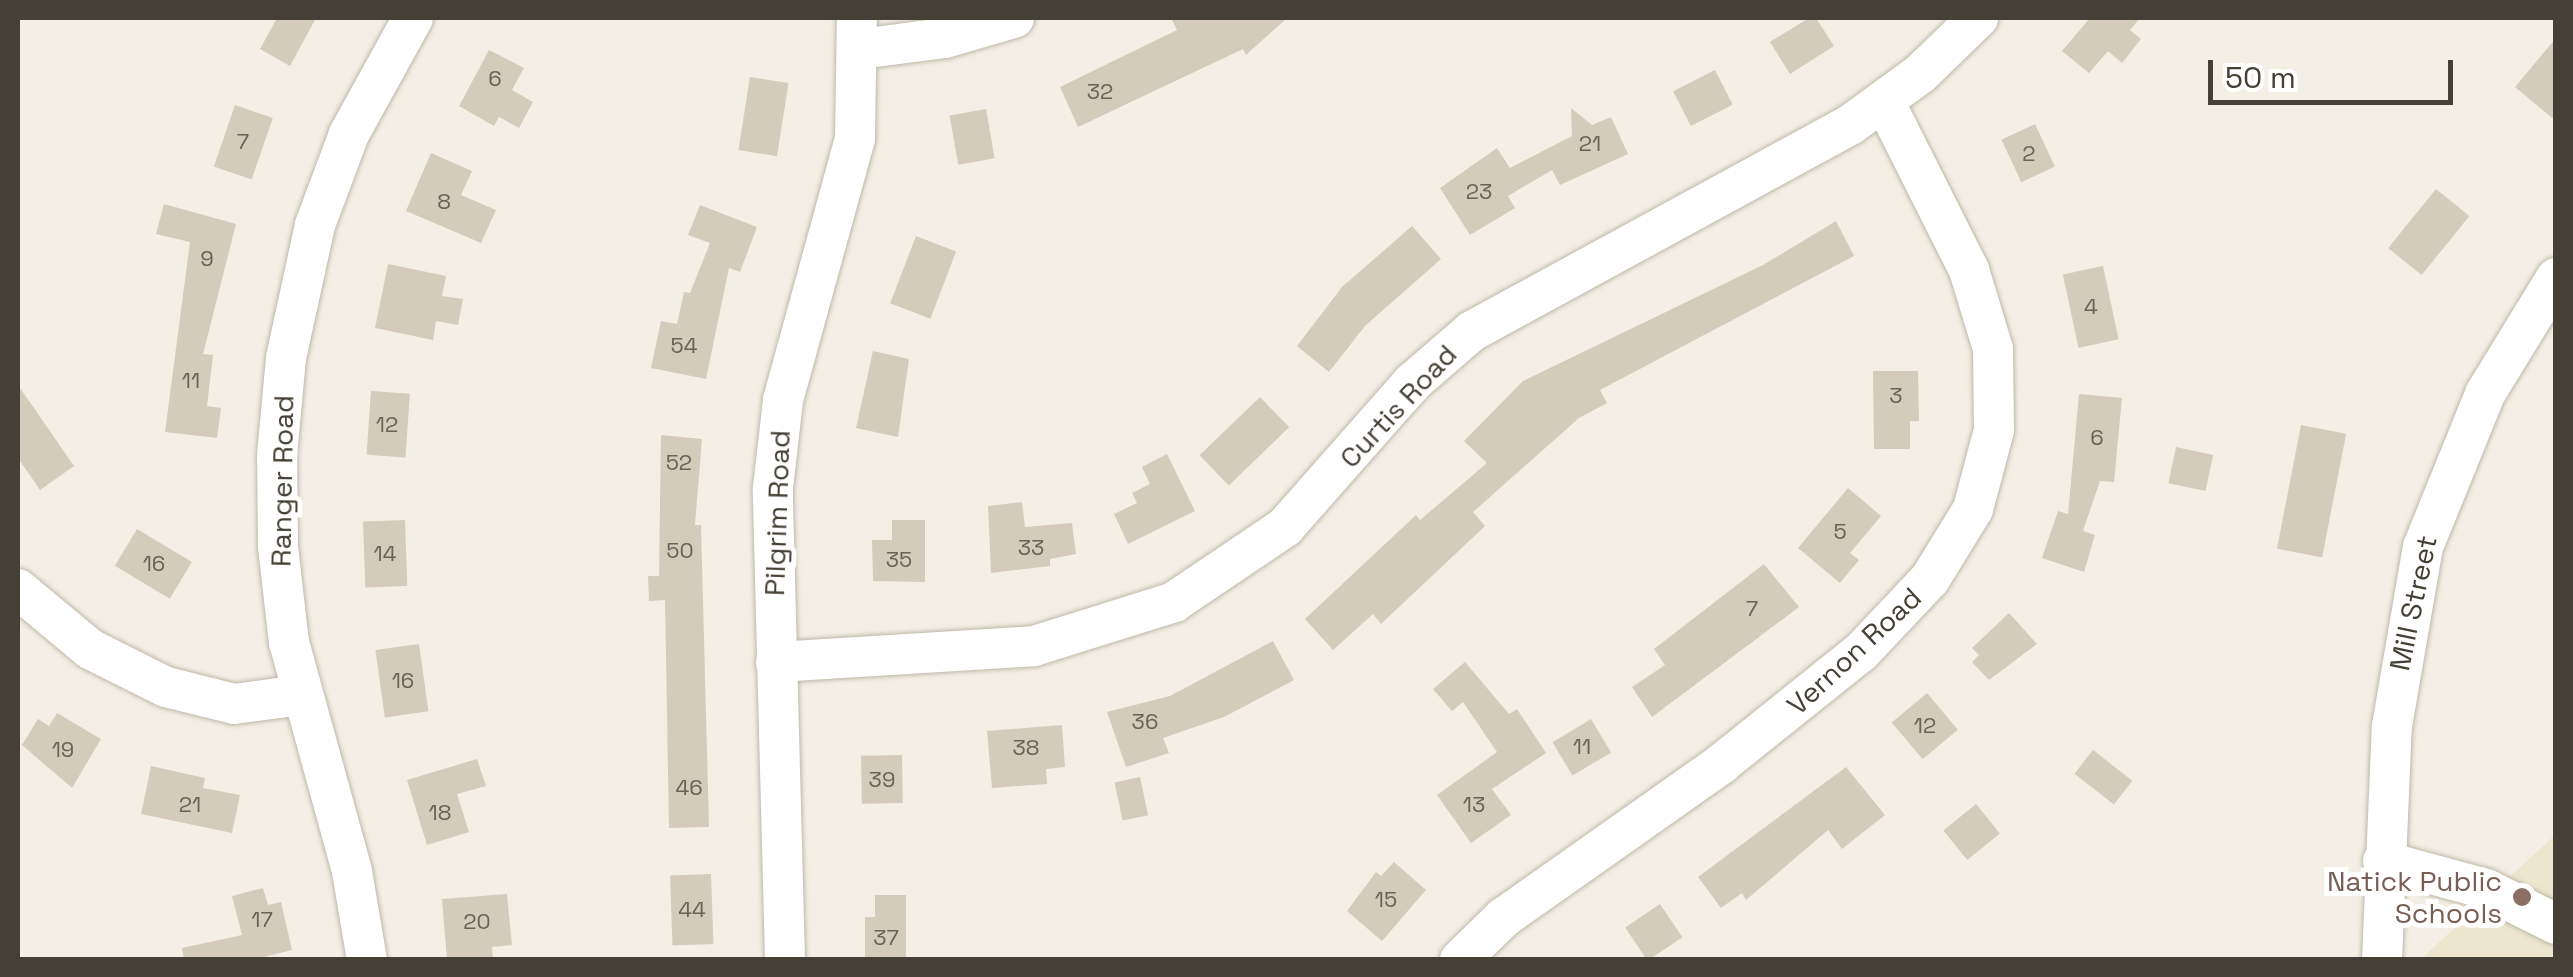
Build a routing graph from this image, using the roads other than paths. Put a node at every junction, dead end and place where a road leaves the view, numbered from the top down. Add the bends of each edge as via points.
1 (413, 18) edge
2 (1014, 18) edge
3 (1978, 18) edge
4 (859, 33) edge
5 (1884, 101) junction
6 (2556, 278) edge
7 (18, 589) edge
8 (776, 662) junction
9 (301, 695) junction
10 (2384, 860) junction
11 (2556, 924) edge
12 (367, 960) edge
13 (785, 960) edge
14 (1460, 960) edge
15 (2382, 960) edge

1 - 9 street, Ranger Road via 349,134 303,269 286,358 278,546
2 - 4 street via 945,38
3 - 5 street, Curtis Road
4 - 8 street, Pilgrim Road via 847,182 801,325 776,442
5 - 8 street, Curtis Road via 1472,331 1413,382 1285,527 1174,602 1034,646
5 - 14 street, Vernon Road via 1969,270 1993,348 1994,430 1973,508 1930,579 1861,652 1721,764 1503,918
6 - 10 street, Mill Street via 2484,394 2423,547 2399,660
7 - 9 street via 90,649 166,688 234,704
8 - 13 street, Pilgrim Road
9 - 12 street, Ranger Road via 352,871
10 - 11 street via 2486,889
10 - 15 street, Mill Street

